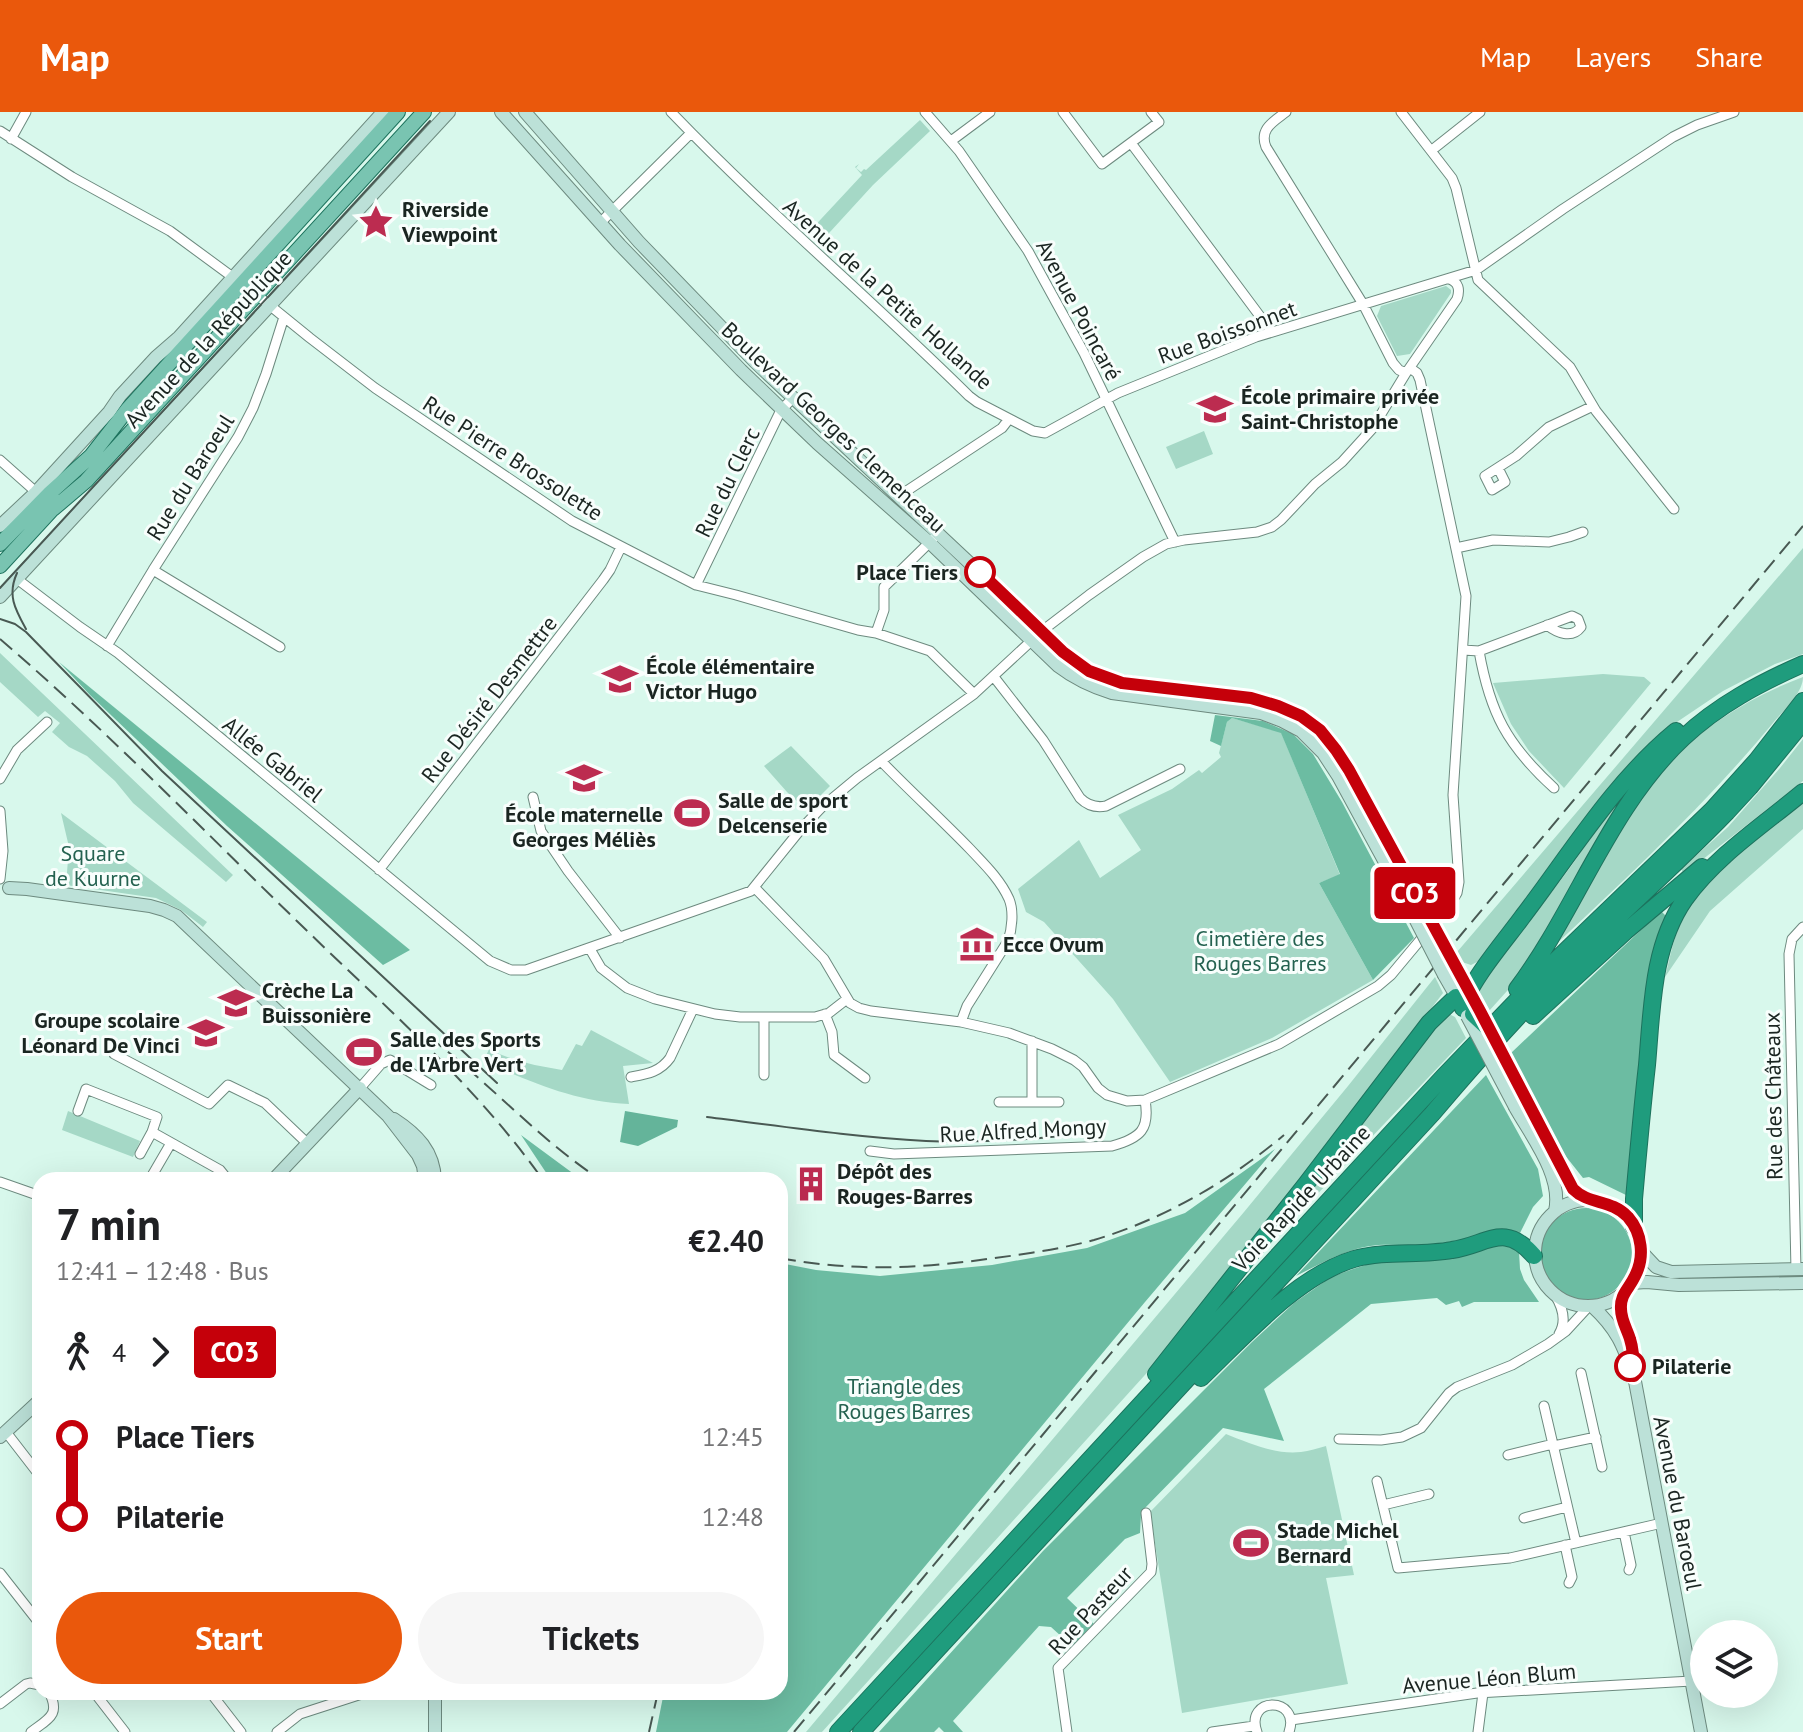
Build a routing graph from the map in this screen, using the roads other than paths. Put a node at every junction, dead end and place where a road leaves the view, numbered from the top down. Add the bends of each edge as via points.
1 (26, 112) edge
2 (383, 112) edge
3 (398, 112) edge
4 (406, 112) edge
5 (415, 112) edge
6 (424, 112) edge
7 (449, 112) edge
8 (501, 112) edge
9 (525, 112) edge
10 (671, 112) edge
11 (925, 112) edge
12 (990, 112) edge
13 (1063, 112) edge
14 (1151, 112) edge
15 (1286, 112) edge
16 (1401, 112) edge
17 (1480, 112) edge
18 (1734, 112) edge
19 (1713, 115) edge
20 (0, 131) edge
21 (691, 133) junction
22 (11, 139) junction
23 (951, 141) junction
24 (1131, 143) junction
25 (1432, 150) junction
26 (612, 211) junction
27 (600, 223) junction
28 (1476, 270) junction
29 (1449, 279) junction
30 (249, 284) junction
31 (1457, 299) junction
32 (1363, 304) junction
33 (270, 305) junction
34 (284, 317) junction
35 (1271, 331) junction
36 (1408, 370) junction
37 (793, 398) junction
38 (1106, 399) junction
39 (1593, 406) junction
40 (781, 410) junction
41 (1009, 419) junction
42 (91, 456) junction
43 (0, 460) edge
44 (1498, 468) dead end
45 (36, 492) junction
46 (899, 496) junction
47 (53, 509) junction
48 (1674, 509) dead end
49 (0, 526) edge
50 (1583, 532) dead end
51 (939, 533) junction
52 (929, 542) junction
53 (1175, 542) junction
54 (0, 544) edge
55 (621, 547) junction
56 (1456, 548) junction
57 (0, 555) edge
58 (0, 566) edge
59 (153, 570) junction
60 (17, 579) junction
61 (696, 585) junction
62 (0, 597) edge
63 (1547, 625) dead end
64 (1042, 631) junction
65 (876, 633) junction
66 (1032, 641) junction
67 (107, 646) junction
68 (280, 647) dead end
69 (1463, 650) junction
70 (1479, 651) junction
71 (1803, 663) edge
72 (994, 677) junction
73 (974, 694) junction
74 (1803, 701) edge
75 (47, 722) dead end
76 (1803, 722) edge
77 (881, 761) junction
78 (1180, 769) dead end
79 (0, 779) edge
80 (1554, 788) dead end
81 (1803, 791) edge
82 (533, 797) dead end
83 (0, 811) edge
84 (379, 870) junction
85 (2, 886) edge
86 (755, 888) junction
87 (1412, 901) junction
88 (1803, 927) edge
89 (620, 938) junction
90 (590, 949) junction
91 (1494, 955) junction
92 (1451, 969) junction
93 (847, 999) junction
94 (1468, 1006) junction
95 (693, 1009) junction
96 (825, 1014) junction
97 (764, 1017) junction
98 (961, 1022) junction
99 (1489, 1029) joint
100 (1032, 1041) junction
101 (114, 1054) dead end
102 (764, 1075) dead end
103 (1444, 1076) junction
104 (631, 1077) dead end
105 (865, 1078) dead end
106 (431, 1085) dead end
107 (360, 1088) junction
108 (1145, 1100) junction
109 (999, 1102) dead end
110 (1032, 1102) junction
111 (1059, 1102) dead end
112 (1521, 1104) junction
113 (78, 1111) dead end
114 (1432, 1114) junction
115 (388, 1116) junction
116 (152, 1132) junction
117 (171, 1143) junction
118 (308, 1144) junction
119 (870, 1151) dead end
120 (140, 1154) dead end
121 (154, 1172) edge
122 (222, 1172) edge
123 (281, 1172) edge
124 (424, 1172) edge
125 (434, 1172) edge
126 (0, 1182) edge
127 (32, 1193) edge
128 (1588, 1199) junction
129 (1555, 1211) junction
130 (1634, 1227) junction
131 (1641, 1251) junction
132 (1534, 1256) junction
133 (1799, 1270) edge
134 (1803, 1283) edge
135 (1627, 1288) junction
136 (1555, 1295) junction
137 (1590, 1306) junction
138 (1557, 1337) junction
139 (1581, 1373) dead end
140 (1634, 1376) junction
141 (1544, 1406) dead end
142 (32, 1409) edge
143 (3, 1435) edge
144 (1596, 1437) junction
145 (1339, 1439) dead end
146 (1553, 1445) junction
147 (1508, 1455) dead end
148 (32, 1467) edge
149 (1083, 1467) junction
150 (1602, 1467) dead end
151 (1377, 1481) dead end
152 (1429, 1494) dead end
153 (1076, 1498) junction
154 (1383, 1505) junction
155 (1567, 1507) junction
156 (1146, 1513) dead end
157 (1524, 1518) dead end
158 (1662, 1523) junction
159 (1624, 1532) junction
160 (1576, 1543) junction
161 (1565, 1545) junction
162 (1629, 1570) dead end
163 (0, 1573) edge
164 (1569, 1583) dead end
165 (32, 1614) edge
166 (1690, 1670) edge
167 (1690, 1681) edge
168 (32, 1683) edge
169 (1483, 1693) junction
170 (51, 1700) edge
171 (100, 1700) edge
172 (216, 1700) edge
173 (329, 1700) edge
174 (342, 1700) edge
175 (435, 1700) edge
176 (0, 1704) edge
177 (329, 1704) junction
178 (1697, 1708) edge
179 (1291, 1720) junction
180 (1256, 1729) edge
181 (31, 1732) edge
182 (125, 1732) edge
183 (241, 1732) edge
184 (277, 1732) edge
185 (435, 1732) edge
186 (838, 1732) edge
187 (861, 1732) edge
188 (1067, 1732) edge
189 (1212, 1732) edge
190 (1289, 1732) edge
191 (1478, 1732) edge
192 (1701, 1732) edge

1 - 22 street
2 - 30 main road, Avenue de la République
3 - 30 main road
4 - 30 main road, Avenue de la République
5 - 30 main road, Avenue de la République
6 - 30 main road
7 - 33 main road, Avenue de la République
8 - 27 main road, Boulevard Georges Clemenceau
9 - 26 main road, Boulevard Georges Clemenceau
10 - 21 street, Avenue de la Petite Hollande
11 - 23 street, Avenue Poincaré
12 - 23 street
13 - 24 street via 1102,164
14 - 24 street via 1159,122
15 - 32 street via 1266,128 1264,143
16 - 25 street
17 - 25 street
18 - 19 street
19 - 28 street
20 - 22 street, Rue Pierre Brossolette
21 - 26 street
21 - 41 street, Avenue de la Petite Hollande via 969,396
22 - 30 street, Rue Pierre Brossolette via 170,231
23 - 38 street, Avenue Poincaré via 1028,251
24 - 35 street
25 - 28 street via 1456,188
26 - 27 street
26 - 37 main road, Boulevard Georges Clemenceau
27 - 40 main road, Boulevard Georges Clemenceau
28 - 29 street, Rue Boissonnet
28 - 31 street
28 - 39 street via 1478,280 1570,367
29 - 31 street via 1458,286
29 - 32 street, Rue Boissonnet
30 - 33 street, Rue Pierre Brossolette
30 - 42 main road via 127,410
30 - 45 main road, Avenue de la République via 156,357
30 - 47 main road via 86,481
31 - 36 street
32 - 35 street, Rue Boissonnet
32 - 36 street via 1393,363
33 - 34 street, Rue Pierre Brossolette
33 - 60 main road, Avenue de la République
34 - 55 street, Rue Pierre Brossolette via 401,406 563,516
34 - 59 street, Rue du Baroeul via 245,424
35 - 38 street, Rue Boissonnet
36 - 53 street via 1369,434 1276,524 1251,533
36 - 56 street via 1420,380
37 - 40 street, Rue du Clerc
37 - 46 main road, Boulevard Georges Clemenceau
38 - 41 street, Avenue de la Petite Hollande via 1045,433
38 - 53 street, Avenue Poincaré
39 - 44 street via 1549,427
39 - 48 street
40 - 52 main road, Boulevard Georges Clemenceau
40 - 61 street, Rue du Clerc
41 - 46 street
42 - 47 main road, Avenue de la République via 238,302
42 - 54 main road
42 - 57 main road, Avenue de la République
43 - 45 street
45 - 49 main road, Avenue de la République
46 - 51 main road, Boulevard Georges Clemenceau
47 - 58 main road, Avenue de la République
50 - 56 street via 1549,542 1493,540
51 - 52 street
51 - 64 main road, Boulevard Georges Clemenceau
52 - 65 street via 884,587
52 - 66 main road, Boulevard Georges Clemenceau
53 - 64 street via 1143,557
55 - 61 street, Rue Pierre Brossolette
55 - 84 street, Rue Désiré Desmettre via 590,597
56 - 69 street via 1466,596
59 - 67 street, Rue du Baroeul
59 - 68 street
60 - 62 main road, Avenue de la République
60 - 67 street, Allée Gabriel
61 - 65 street, Rue Pierre Brossolette
63 - 70 street
64 - 66 street
64 - 87 main road, Boulevard Georges Clemenceau via 1081,666 1112,680 1265,701 1309,722 1343,759
65 - 73 street, Rue Pierre Brossolette via 930,651
66 - 72 street
66 - 87 main road, Boulevard Georges Clemenceau via 1071,676 1098,689 1261,713 1301,731 1331,765
67 - 84 street, Allée Gabriel
69 - 70 street
69 - 108 street via 1453,795 1459,882 1454,898 1373,990 1279,1044
70 - 80 street via 1502,727
71 - 91 highway via 1730,694 1661,744 1618,789
71 - 103 highway via 1727,704 1667,754 1618,821 1535,964
72 - 73 street
72 - 78 street via 1089,805 1106,806
73 - 77 street
74 - 103 highway, Voie Rapide Urbaine via 1712,810
75 - 79 street via 17,750
76 - 114 highway, Voie Rapide Urbaine via 1738,800 1557,977
77 - 86 street via 815,813
77 - 98 street via 989,869 1011,904 1008,941
81 - 114 highway via 1650,910
81 - 130 highway via 1710,870 1669,929 1654,994
82 - 89 street via 541,831
83 - 85 street
84 - 90 street, Allée Gabriel via 505,969 526,970
85 - 107 main road via 150,906 177,916
86 - 89 street
86 - 93 street via 824,959
87 - 92 main road, Boulevard Georges Clemenceau, bridge
88 - 133 street, Rue des Châteaux via 1792,939 1789,954
89 - 90 street
90 - 95 street via 601,968 627,988
91 - 92 highway via 1477,971
91 - 94 highway
92 - 94 main road, Boulevard Georges Clemenceau
93 - 96 street
93 - 98 street via 864,1010
94 - 99 highway, bridge
94 - 112 main road, Boulevard Georges Clemenceau, bridge
94 - 149 highway via 1438,1014
95 - 97 street
95 - 104 street via 665,1065
96 - 97 street
96 - 105 street via 834,1055
97 - 102 street
98 - 100 street
99 - 112 main road, Boulevard Georges Clemenceau, bridge
100 - 108 street via 1074,1060 1107,1095
100 - 110 street
101 - 118 street via 209,1104 228,1085 265,1103
103 - 149 highway, Voie Rapide Urbaine
106 - 107 street via 390,1060
107 - 115 main road
107 - 118 main road
108 - 119 street, Rue Alfred Mongy via 1143,1130 1112,1146
109 - 110 street
110 - 111 street
112 - 128 main road, Boulevard Georges Clemenceau via 1573,1189
112 - 129 main road, Boulevard Georges Clemenceau via 1555,1182
113 - 116 street via 86,1089 157,1117
114 - 153 highway, Voie Rapide Urbaine
115 - 124 main road via 418,1155
115 - 125 main road via 420,1140
116 - 117 street
116 - 120 street
117 - 121 street
117 - 122 street
118 - 123 main road
126 - 127 street
128 - 129 main road
128 - 130 main road via 1617,1208
129 - 132 main road via 1539,1231
130 - 131 main road
131 - 133 main road via 1656,1267 1671,1272
131 - 135 main road
132 - 136 main road via 1539,1276
132 - 153 highway via 1518,1241 1501,1236 1457,1250 1373,1255 1322,1272 1282,1302
134 - 135 main road via 1647,1282
135 - 137 main road via 1606,1303
135 - 140 main road, Avenue du Baroeul via 1621,1313
136 - 137 main road
136 - 138 street via 1564,1320
137 - 138 street
137 - 140 main road, Avenue du Baroeul via 1614,1328
138 - 145 street via 1512,1365 1457,1387 1421,1428 1402,1437
139 - 144 street
140 - 158 main road, Avenue du Baroeul
141 - 146 street
142 - 143 main road
143 - 148 street
144 - 146 street
144 - 150 street
146 - 147 street
146 - 155 street
149 - 186 highway, Voie Rapide Urbaine
151 - 154 street
152 - 154 street
153 - 187 highway, Voie Rapide Urbaine
154 - 161 street via 1398,1568 1503,1559
155 - 157 street
155 - 160 street
156 - 188 street, Rue Pasteur via 1151,1572 1058,1668
158 - 159 street
158 - 166 main road, Avenue du Baroeul
159 - 160 street
159 - 162 street
160 - 161 street
161 - 164 street
163 - 165 street
167 - 169 street, Avenue Léon Blum
168 - 176 street
169 - 179 street, Avenue Léon Blum
169 - 191 street
170 - 181 street via 52,1716
171 - 182 street
172 - 183 street
173 - 177 street
174 - 177 street
175 - 185 main road
177 - 184 street via 300,1714
178 - 192 main road, Avenue du Baroeul
179 - 180 street, Avenue Léon Blum via 1284,1708 1270,1705 1258,1712
179 - 190 street
180 - 189 street, Avenue Léon Blum

